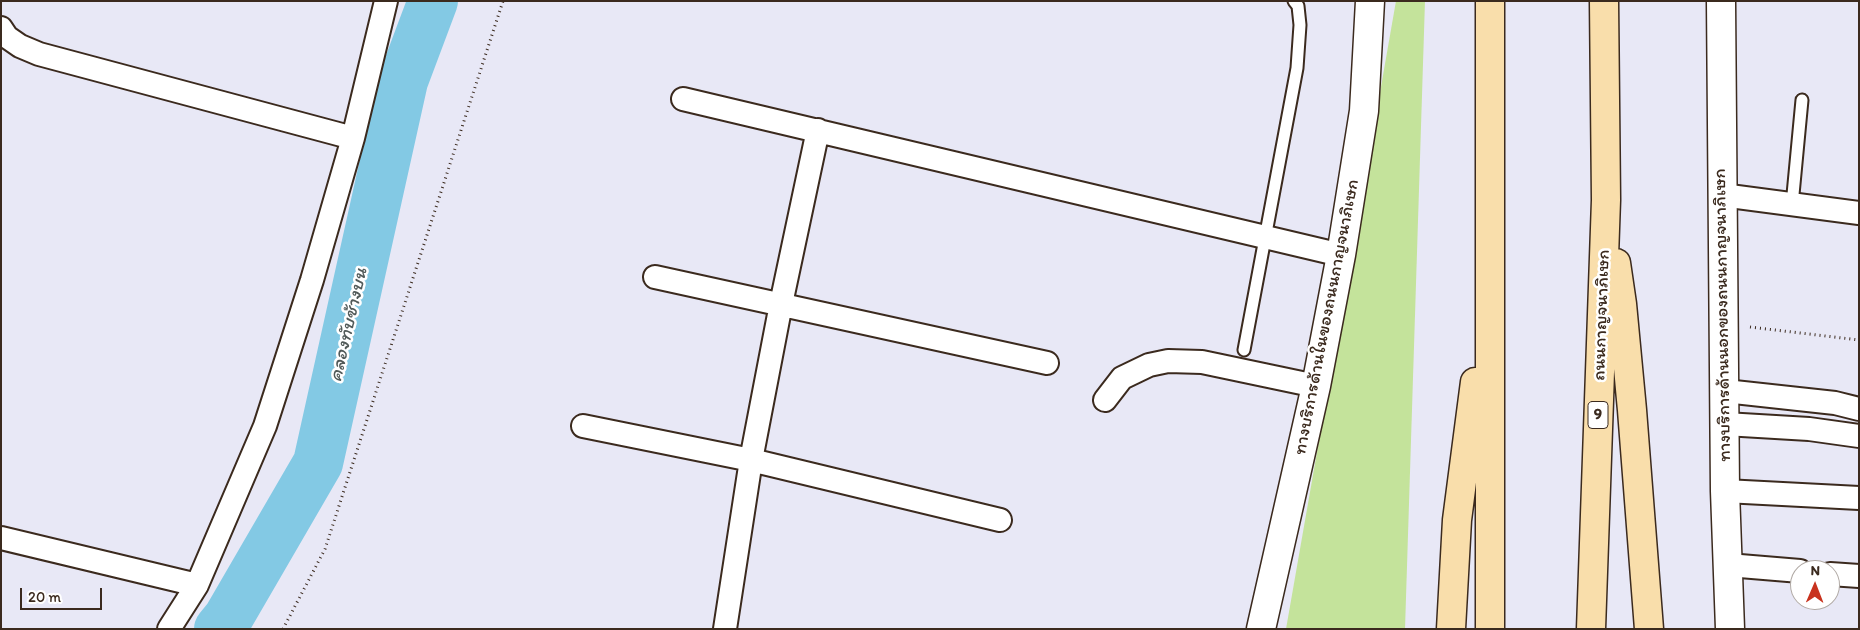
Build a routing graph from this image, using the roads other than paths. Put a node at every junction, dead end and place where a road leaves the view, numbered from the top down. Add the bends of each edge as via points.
1 (1294, 1) edge
2 (1370, 1) edge
3 (1490, 1) edge
4 (1604, 1) edge
5 (1721, 1) edge
6 (385, 2) edge
7 (1, 28) edge
8 (683, 99) dead end
9 (1802, 100) dead end
10 (818, 130) junction
11 (353, 138) junction
12 (1722, 196) junction
13 (1606, 200) junction
14 (1792, 205) junction
15 (1859, 213) edge
16 (1266, 236) junction
17 (1341, 255) junction
18 (1490, 272) junction
19 (655, 277) dead end
20 (780, 304) junction
21 (1244, 350) dead end
22 (1046, 364) dead end
23 (1316, 386) junction
24 (1725, 391) junction
25 (1105, 400) dead end
26 (1859, 409) edge
27 (1725, 424) junction
28 (583, 426) dead end
29 (1859, 436) edge
30 (751, 460) junction
31 (1725, 491) junction
32 (1859, 498) edge
33 (1000, 520) dead end
34 (1, 538) edge
35 (1728, 565) junction
36 (1790, 570) edge
37 (1840, 575) edge
38 (1859, 576) edge
39 (197, 585) junction
40 (169, 629) edge
41 (725, 629) edge
42 (1261, 629) edge
43 (1451, 629) edge
44 (1490, 629) edge
45 (1591, 629) edge
46 (1648, 629) edge
47 (1730, 629) edge

1 - 16 lane via 1298,6 1300,25 1297,68
2 - 17 main road, ทางบริการด้านในของถนนกาญจนาภิเษก via 1364,111
3 - 18 highway
4 - 13 highway, ถนนกาญจนาภิเษก / 9
5 - 12 main road, ทางบริการด้านนอกของถนนกาญจนาภิเษก
6 - 11 street
7 - 11 street via 20,46 39,54
8 - 10 street
9 - 14 lane
10 - 16 street
10 - 20 street
11 - 39 street via 265,426
12 - 14 street
12 - 24 main road, ทางบริการด้านนอกของถนนกาญจนาภิเษก
13 - 45 highway, ถนนกาญจนาภิเษก / 9
13 - 46 highway via 1622,304
14 - 15 street
16 - 17 street
16 - 21 lane
17 - 23 main road, ทางบริการด้านในของถนนกาญจนาภิเษก
18 - 43 highway via 1458,520
18 - 44 highway
19 - 20 street
20 - 22 street
20 - 30 street
23 - 25 street via 1202,362 1168,361 1149,365 1122,378
23 - 42 main road, ทางบริการด้านในของถนนกาญจนาภิเษก
24 - 26 street via 1835,403
24 - 27 main road, ทางบริการด้านนอกของถนนกาญจนาภิเษก
27 - 29 street via 1809,429
27 - 31 main road, ทางบริการด้านนอกของถนนกาญจนาภิเษก
28 - 30 street
30 - 33 street
30 - 41 street
31 - 32 street
31 - 35 main road, ทางบริการด้านนอกของถนนกาญจนาภิเษก
34 - 39 street
35 - 36 street
35 - 47 main road, ทางบริการด้านนอกของถนนกาญจนาภิเษก
37 - 38 street
39 - 40 street

